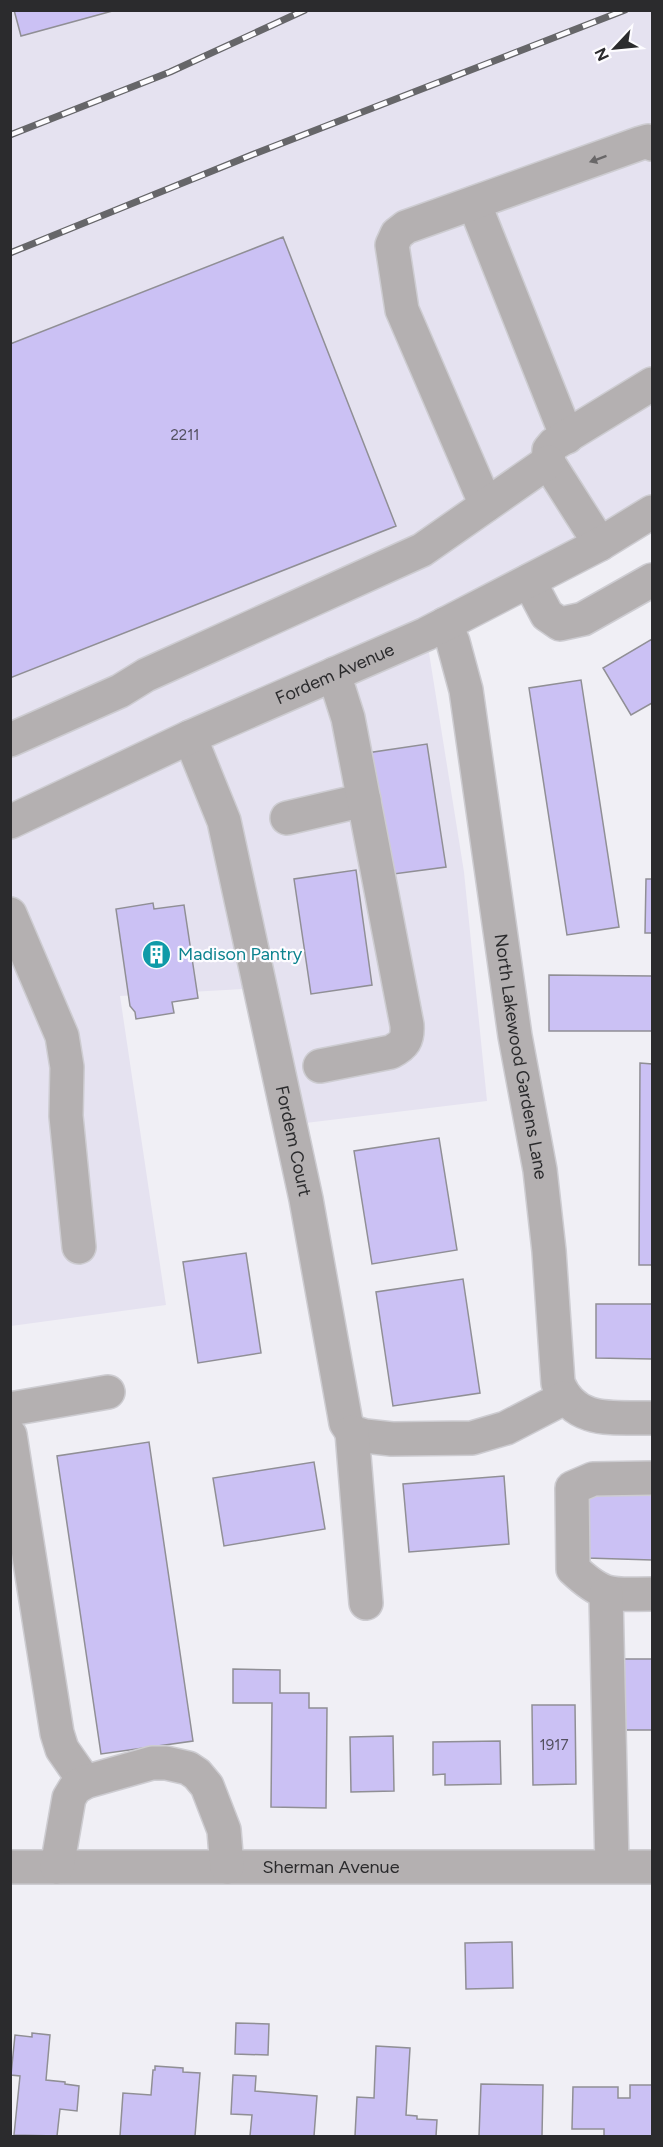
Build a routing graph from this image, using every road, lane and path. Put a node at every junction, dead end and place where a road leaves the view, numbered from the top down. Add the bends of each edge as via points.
1 (652, 144) edge
2 (474, 202) junction
3 (652, 384) edge
4 (558, 449) junction
5 (486, 505) junction
6 (652, 512) edge
7 (600, 544) junction
8 (652, 580) edge
9 (529, 581) junction
10 (445, 624) junction
11 (334, 674) junction
12 (190, 737) junction
13 (10, 740) edge
14 (364, 800) junction
15 (287, 818) dead end
16 (10, 822) edge
17 (10, 914) edge
18 (320, 1066) dead end
19 (79, 1247) dead end
20 (108, 1392) dead end
21 (564, 1398) junction
22 (10, 1409) edge
23 (652, 1418) edge
24 (352, 1432) junction
25 (10, 1435) edge
26 (652, 1478) edge
27 (606, 1594) junction
28 (652, 1594) edge
29 (366, 1603) dead end
30 (85, 1782) junction
31 (612, 1866) junction
32 (652, 1866) edge
33 (10, 1867) edge
34 (57, 1867) junction
35 (227, 1867) junction

1 -> 2 street via 641,143
2 - 4 street
2 - 5 street via 406,227 392,245 402,310
3 - 4 street
4 - 5 street
4 - 7 street
5 - 13 street via 422,550
6 - 7 street, Fordem Avenue
7 - 9 street, Fordem Avenue
8 - 9 street via 583,619 560,624 548,615
9 - 10 street, Fordem Avenue
10 - 11 street, Fordem Avenue
10 - 21 street, North Lakewood Gardens Lane via 466,690 515,1036 540,1170 558,1383
11 - 12 street, Fordem Avenue
11 - 14 street via 348,718
12 - 16 street, Fordem Avenue
12 - 24 street, Fordem Court via 224,821 306,1199 346,1423
14 - 15 street
14 - 18 street via 408,1038 391,1052
17 - 19 street via 62,1036
20 - 22 street
21 - 23 street via 591,1416
21 - 24 street via 506,1428 472,1438 392,1439
24 - 29 street, Fordem Court
25 - 30 street via 57,1733 62,1749
26 - 27 street via 593,1479 572,1488 573,1569
27 - 28 street
27 - 31 street
30 - 34 street via 69,1798
30 - 35 street via 152,1763 188,1768 202,1780 213,1800 224,1830
31 - 32 street, Sherman Avenue
31 - 35 street, Sherman Avenue
33 - 34 street, Sherman Avenue
34 - 35 street, Sherman Avenue

